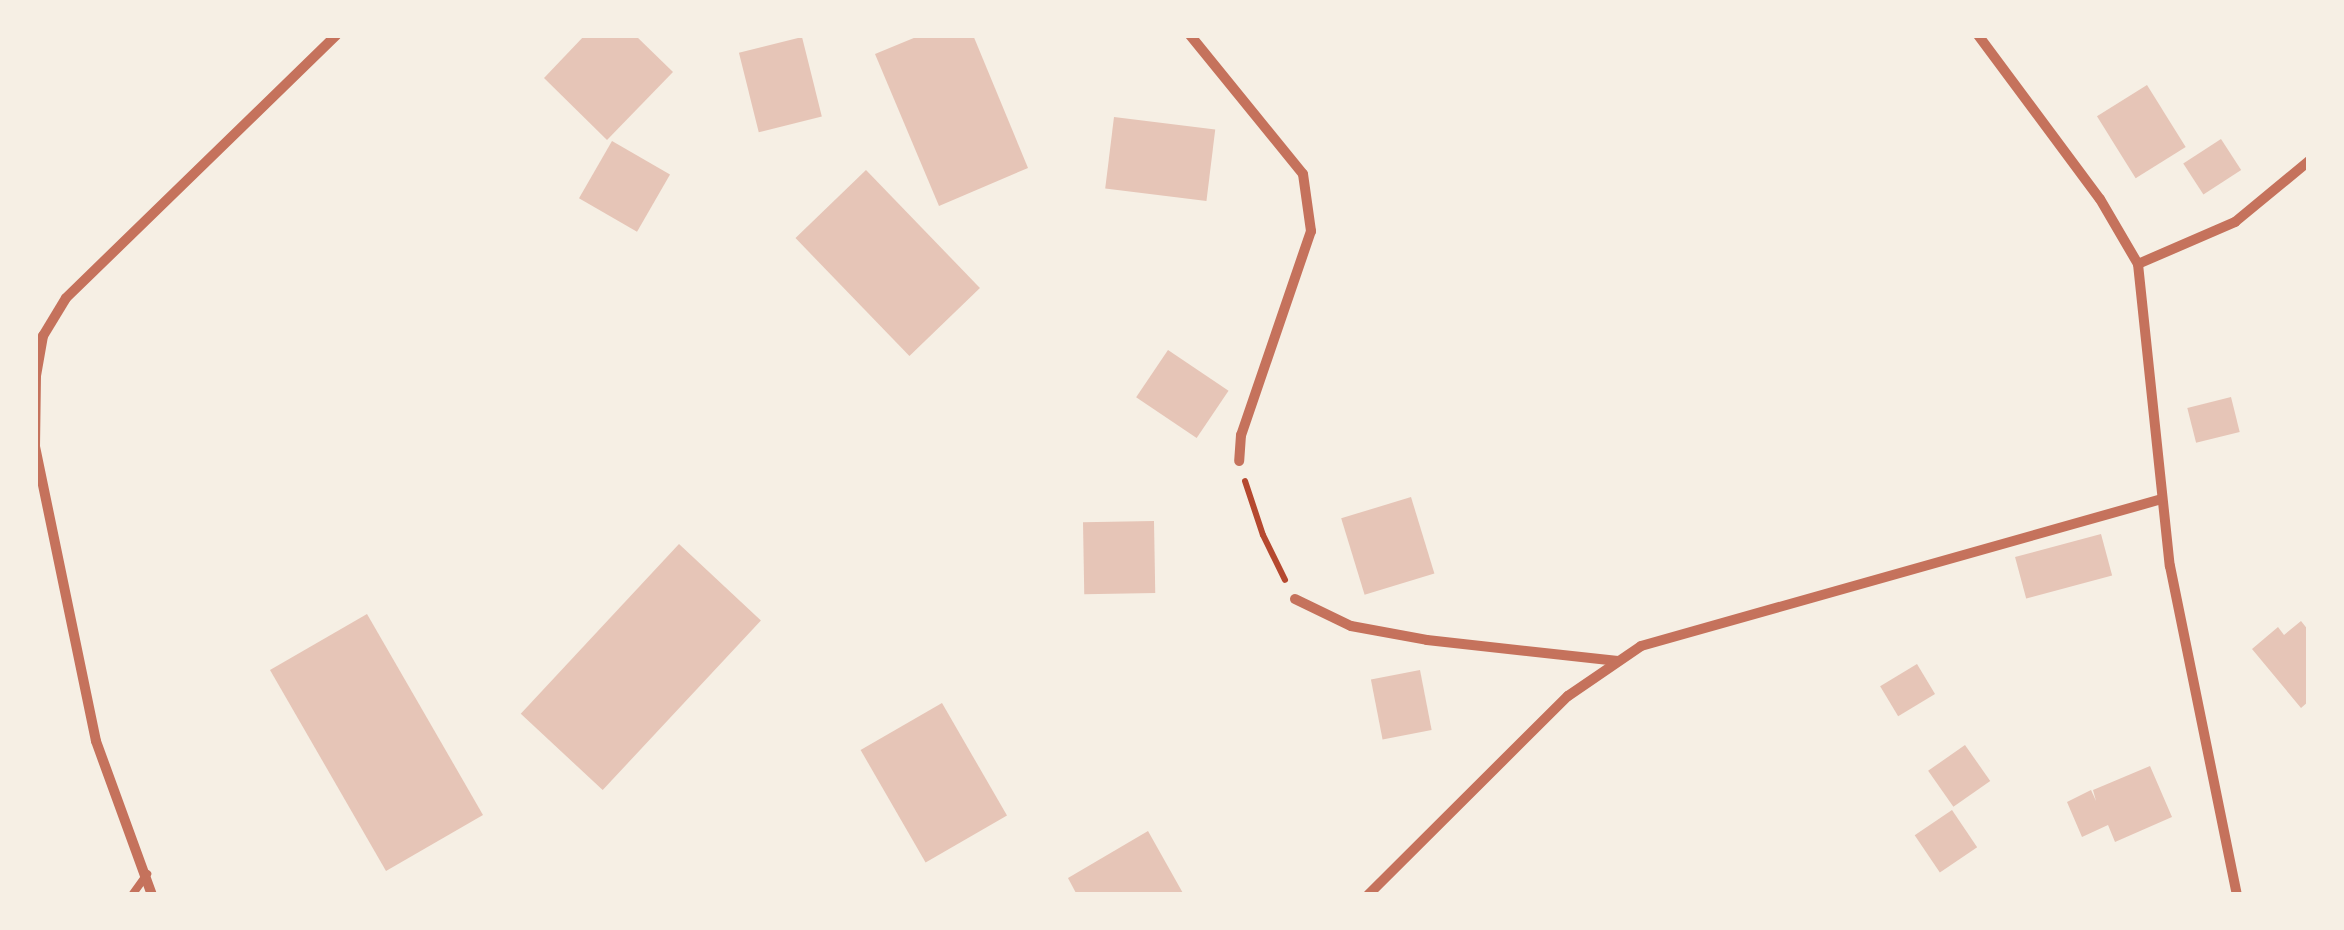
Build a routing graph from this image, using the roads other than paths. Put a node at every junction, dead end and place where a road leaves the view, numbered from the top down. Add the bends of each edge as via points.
1 (336, 35) edge
2 (1190, 35) edge
3 (1978, 35) edge
4 (2309, 160) edge
5 (2138, 264) junction
6 (39, 334) edge
7 (1239, 460) road end
8 (2162, 499) junction
9 (1295, 599) road end
10 (1619, 662) junction
11 (147, 874) junction
12 (132, 895) edge
13 (152, 895) edge
14 (1368, 895) edge
15 (2237, 895) edge

1 - 6 street via 66,298
2 - 7 street via 1303,174 1311,231 1241,435
3 - 5 street via 2100,198
4 - 5 street via 2235,222
5 - 8 street
6 - 11 street via 35,448 96,741
8 - 10 street via 1705,626 1641,646
8 - 15 street
9 - 10 street via 1351,626
10 - 14 street via 1568,696
11 - 12 lane
11 - 13 street

